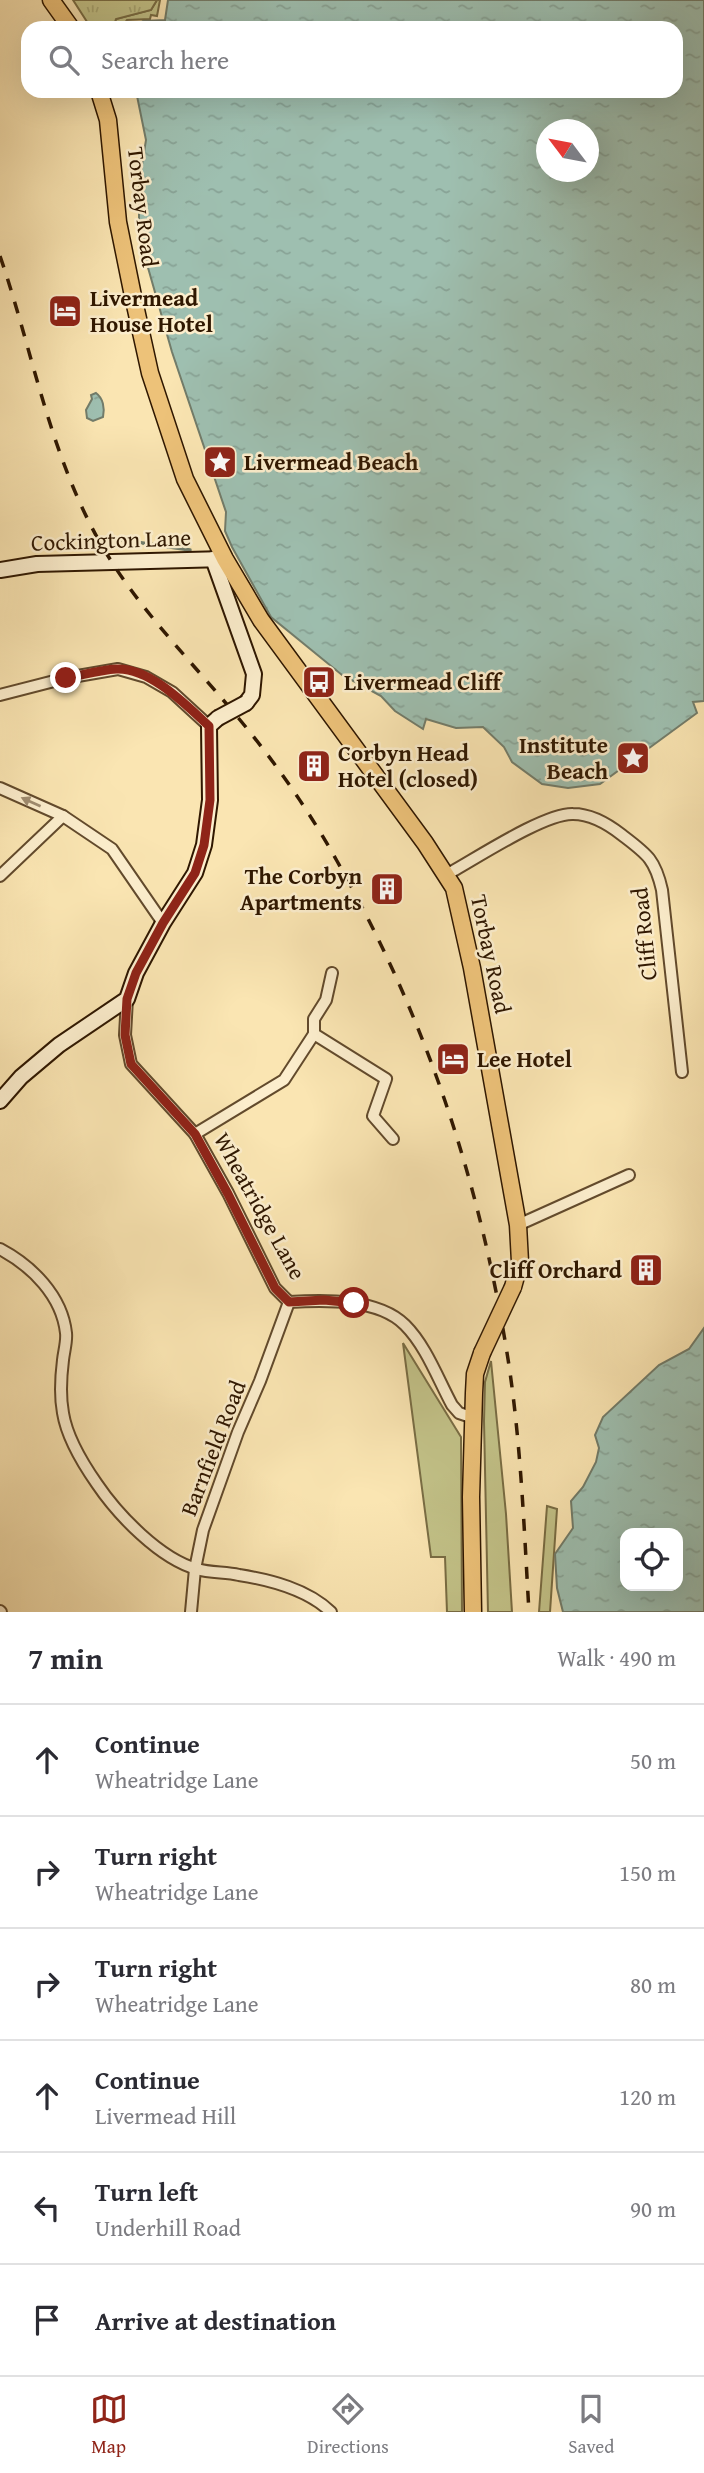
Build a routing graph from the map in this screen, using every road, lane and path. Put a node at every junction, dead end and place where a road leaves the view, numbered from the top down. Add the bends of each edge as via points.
1 (51, 0) edge
2 (66, 21) edge
3 (101, 98) edge
4 (219, 559) junction
5 (0, 570) edge
6 (0, 695) edge
7 (214, 722) junction
8 (0, 788) edge
9 (63, 816) junction
10 (446, 875) junction
11 (0, 876) edge
12 (163, 923) junction
13 (332, 973) dead end
14 (127, 999) junction
15 (314, 1034) junction
16 (682, 1072) dead end
17 (0, 1101) edge
18 (195, 1134) junction
19 (393, 1139) dead end
20 (629, 1175) dead end
21 (518, 1225) junction
22 (0, 1249) edge
23 (289, 1302) junction
24 (474, 1418) junction
25 (195, 1569) junction
26 (191, 1612) edge
27 (331, 1612) edge
28 (473, 1612) edge

1 - 2 main road
3 - 4 main road, Torbay Road via 111,135 118,222 150,373 185,479
4 - 5 street, Cockington Lane via 37,564
4 - 7 street, bridge via 254,674 252,695 246,703
4 - 10 main road, Torbay Road
6 - 7 street via 118,668 146,677
7 - 12 street, Wheatridge Lane via 204,845 195,873
9 -> 8 street
9 - 11 street
9 - 12 street via 112,849
10 - 16 street, Cliff Road via 563,815 597,820 642,850 657,869 662,890
10 - 21 main road, Torbay Road via 456,897 472,968
12 - 14 street, Wheatridge Lane
13 - 15 street via 326,1000 314,1019
14 - 17 street via 59,1045
14 - 18 street, Wheatridge Lane via 125,1035 131,1064
15 - 18 street via 284,1080
15 - 19 street via 386,1079 373,1116
18 - 23 street, Wheatridge Lane via 275,1288
20 - 21 street
21 - 24 main road, Torbay Road, bridge via 520,1262 475,1374
22 - 25 street via 49,1288 60,1311 66,1334 63,1412 70,1437 95,1481 118,1513 160,1550
23 - 24 street, Wheatridge Lane via 324,1300 371,1306 404,1323 452,1405
23 - 25 street, Barnfield Road via 204,1530
24 - 28 main road, Torbay Road
25 - 26 street, Barnfield Road
25 - 27 street via 274,1582 304,1593

